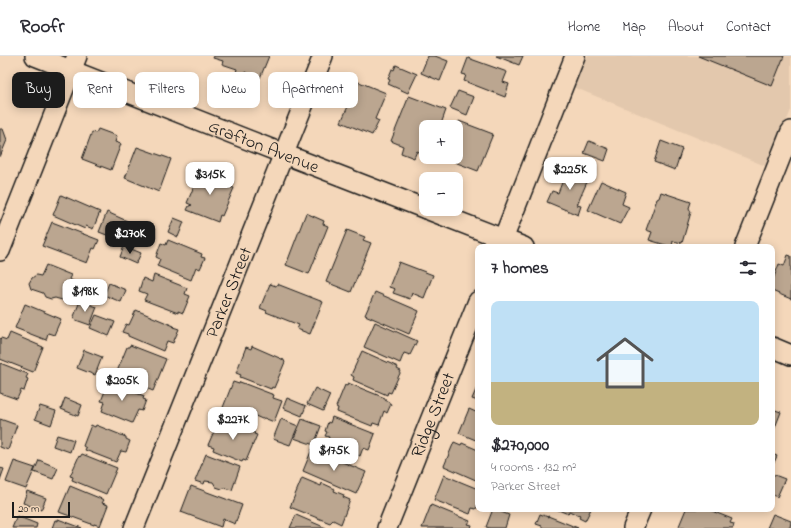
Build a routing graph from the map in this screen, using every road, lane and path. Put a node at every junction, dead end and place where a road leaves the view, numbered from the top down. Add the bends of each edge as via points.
1 (35, 56) edge
2 (323, 56) edge
3 (575, 56) edge
4 (74, 63) edge
5 (791, 131) edge
6 (284, 154) junction
7 (419, 206) edge
8 (442, 216) edge
9 (502, 243) edge
10 (746, 244) edge
11 (0, 251) edge
12 (475, 308) edge
13 (775, 348) edge
14 (791, 354) edge
15 (640, 512) edge
16 (134, 528) edge
17 (387, 528) edge
18 (633, 528) edge

1 - 4 street, Grafton Avenue
2 - 6 street, Parker Street
3 - 9 street
4 - 6 street, Grafton Avenue
4 - 11 street
5 - 10 street
6 - 7 street, Grafton Avenue
6 - 16 street, Parker Street
8 - 9 street, Grafton Avenue
12 - 17 street, Ridge Street
13 - 14 street
15 - 18 street

